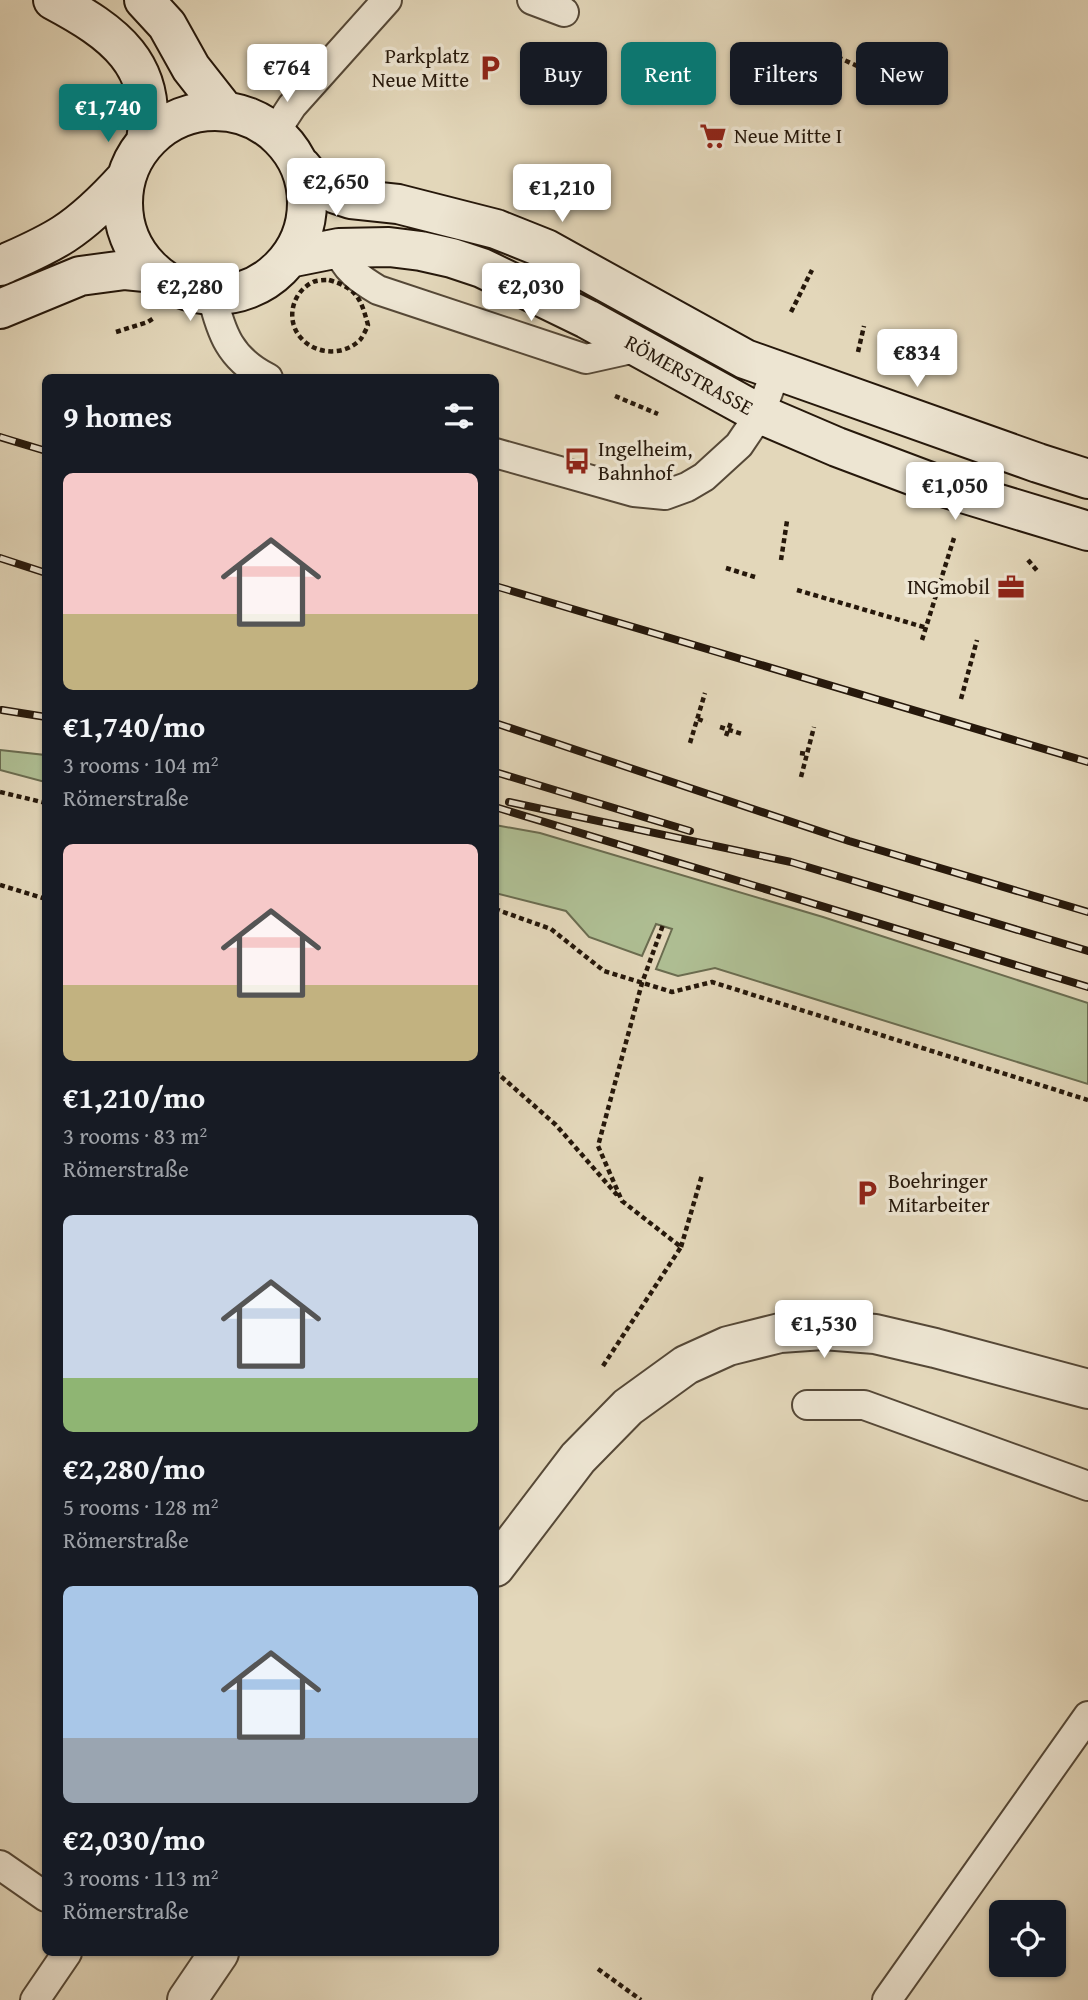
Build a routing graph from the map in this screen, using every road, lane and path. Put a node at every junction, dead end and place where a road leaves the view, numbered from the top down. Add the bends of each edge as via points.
1 (53, 0) edge
2 (144, 0) edge
3 (532, 0) edge
4 (372, 4) edge
5 (564, 12) dead end
6 (224, 110) junction
7 (275, 132) junction
8 (146, 141) junction
9 (300, 166) junction
10 (126, 178) junction
11 (339, 248) junction
12 (289, 258) junction
13 (0, 266) edge
14 (812, 270) dead end
15 (155, 273) junction
16 (212, 295) junction
17 (292, 305) dead end
18 (0, 309) edge
19 (791, 312) dead end
20 (368, 326) dead end
21 (864, 326) dead end
22 (640, 347) junction
23 (856, 362) dead end
24 (776, 371) junction
25 (260, 374) edge
26 (618, 397) dead end
27 (760, 414) junction
28 (662, 415) dead end
29 (499, 454) edge
30 (1088, 479) edge
31 (787, 521) dead end
32 (956, 531) dead end
33 (1088, 531) edge
34 (781, 559) dead end
35 (726, 568) dead end
36 (755, 577) dead end
37 (797, 590) dead end
38 (927, 628) junction
39 (922, 640) dead end
40 (977, 640) dead end
41 (705, 694) dead end
42 (961, 699) dead end
43 (698, 719) junction
44 (706, 722) dead end
45 (731, 722) dead end
46 (720, 727) dead end
47 (814, 727) dead end
48 (728, 729) junction
49 (742, 734) dead end
50 (726, 736) dead end
51 (690, 743) dead end
52 (800, 753) dead end
53 (807, 754) junction
54 (801, 777) dead end
55 (0, 792) edge
56 (42, 802) edge
57 (0, 886) edge
58 (42, 899) edge
59 (499, 910) edge
60 (663, 925) dead end
61 (642, 984) junction
62 (499, 1075) edge
63 (1088, 1100) edge
64 (702, 1175) dead end
65 (622, 1200) junction
66 (681, 1247) junction
67 (596, 1377) dead end
68 (1088, 1390) edge
69 (807, 1405) dead end
70 (1088, 1486) edge
71 (499, 1562) edge
72 (1088, 1717) edge
73 (0, 1865) edge
74 (42, 1894) edge
75 (65, 1956) edge
76 (217, 1956) edge
77 (598, 1969) dead end
78 (35, 2000) edge
79 (187, 2000) edge
80 (641, 2000) edge
81 (887, 2000) edge

1 - 8 main road, RÖMERSTRASSE via 111,37 137,67 148,96
2 - 6 main road via 167,25 191,68
3 - 5 lane
4 - 7 lane
6 - 7 main road, RÖMERSTRASSE via 251,117
6 - 8 main road, RÖMERSTRASSE via 202,111 168,122
7 - 9 main road, RÖMERSTRASSE
8 - 10 main road, RÖMERSTRASSE
9 - 12 main road, RÖMERSTRASSE via 307,193 306,220
9 - 24 main road, RÖMERSTRASSE via 311,178 351,199 398,204 496,229 546,248 721,347
10 - 13 main road via 65,234
10 - 15 main road, RÖMERSTRASSE via 122,207 128,235
11 - 12 main road, RÖMERSTRASSE
11 - 22 main road, RÖMERSTRASSE via 389,247 452,257 526,287
11 - 22 lane via 351,269 379,290 586,359
12 - 16 main road, RÖMERSTRASSE via 272,276 249,289
14 - 19 path
15 - 16 main road, RÖMERSTRASSE via 181,289
15 - 18 main road via 125,270 80,276
16 - 25 lane via 224,337 238,357
17 - 20 path via 300,337 329,352 360,340
21 - 23 path
22 - 27 main road, RÖMERSTRASSE
24 - 27 lane
24 - 30 main road, RÖMERSTRASSE
26 - 28 path
27 - 29 lane via 739,445 704,477 665,495 634,492
27 - 33 main road, RÖMERSTRASSE via 946,488
31 - 34 path
32 - 38 path
35 - 36 path
37 - 38 path
38 - 39 path
40 - 42 path
41 - 43 path
43 - 44 path
43 - 51 path
45 - 48 path
46 - 48 path
47 - 53 path
48 - 49 path
48 - 50 path
52 - 53 path
53 - 54 path
55 - 56 path
57 - 58 path
59 - 61 path via 551,929 604,971
60 - 61 path
61 - 63 path via 672,992 712,982
61 - 65 path via 598,1146
62 - 65 path via 556,1125
64 - 66 path
65 - 66 path
66 - 67 path
68 - 71 main road via 875,1334 780,1333 728,1346 686,1365 628,1406 578,1458
69 - 70 lane via 864,1405
72 - 81 lane
73 - 74 lane
75 - 78 lane
76 - 79 main road
77 - 80 path

